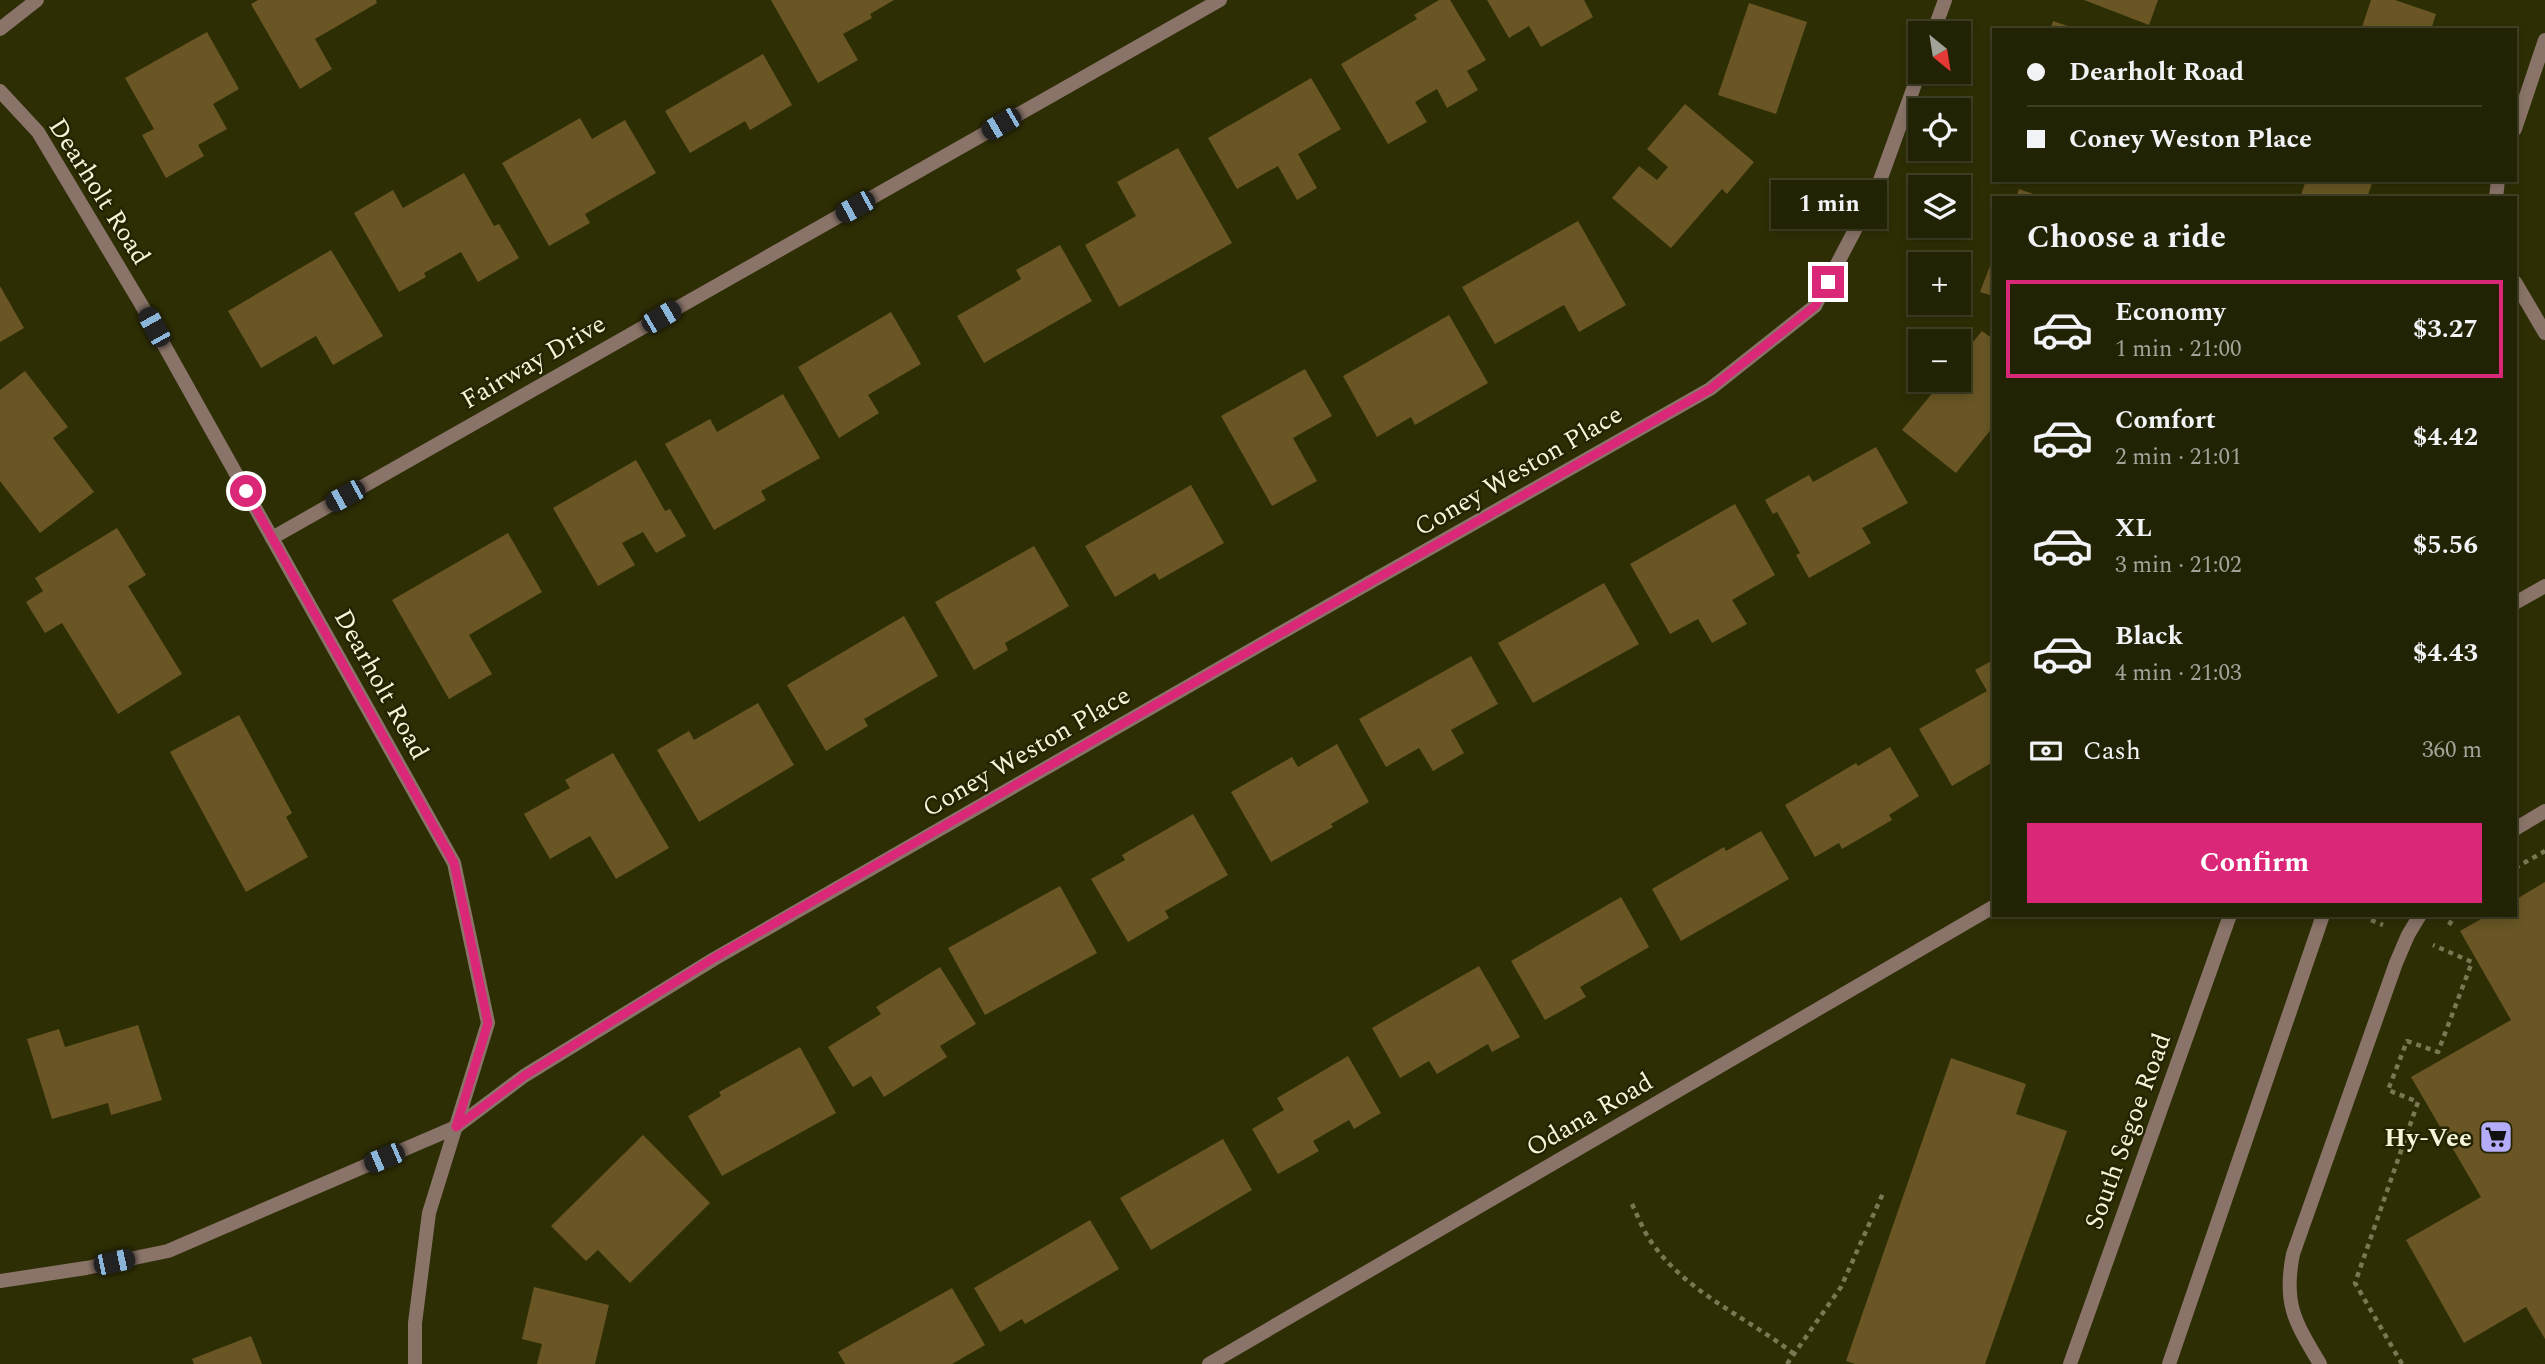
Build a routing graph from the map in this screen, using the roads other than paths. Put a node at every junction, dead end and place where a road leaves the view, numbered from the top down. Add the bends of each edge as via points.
1 (37, 0) edge
2 (1220, 0) edge
3 (1945, 0) edge
4 (1937, 21) edge
5 (0, 29) edge
6 (2545, 40) edge
7 (1915, 84) edge
8 (0, 91) edge
9 (2517, 123) edge
10 (2517, 285) edge
11 (2545, 333) edge
12 (272, 538) junction
13 (2545, 586) edge
14 (2517, 602) edge
15 (2545, 811) edge
16 (2517, 828) edge
17 (1992, 908) edge
18 (2229, 917) edge
19 (2322, 917) edge
20 (2419, 917) edge
21 (456, 1127) junction
22 (0, 1282) edge
23 (415, 1364) edge
24 (1209, 1364) edge
25 (2070, 1364) edge
26 (2169, 1364) edge
27 (2320, 1364) edge

1 - 5 street
2 - 12 street, Fairway Drive
3 - 4 street
6 - 9 street
7 - 21 street, Coney Weston Place via 1878,187 1815,306 1710,389 714,958 524,1076
8 - 12 street, Dearholt Road via 38,132
10 - 11 street
12 - 21 street, Dearholt Road via 454,863 488,1023
13 - 14 street
15 - 16 street
17 - 24 street, Odana Road
18 - 25 street, South Segoe Road
19 - 26 street
20 - 27 street via 2408,935 2293,1254 2288,1298
21 - 22 street, Coney Weston Place via 168,1251
21 - 23 street, Dearholt Road via 429,1213 415,1323

